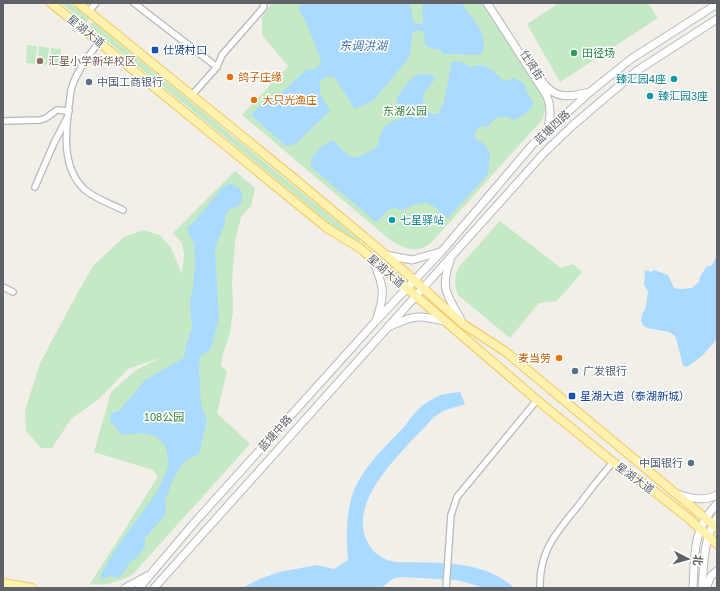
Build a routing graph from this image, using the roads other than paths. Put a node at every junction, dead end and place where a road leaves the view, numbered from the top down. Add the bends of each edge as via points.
1 (51, 3) edge
2 (78, 3) edge
3 (96, 3) edge
4 (134, 3) edge
5 (263, 3) edge
6 (487, 3) edge
7 (492, 3) edge
8 (717, 4) edge
9 (89, 12) junction
10 (717, 19) edge
11 (99, 42) junction
12 (631, 59) junction
13 (217, 67) junction
14 (638, 70) junction
15 (590, 92) junction
16 (192, 95) junction
17 (69, 112) junction
18 (3, 120) edge
19 (547, 132) junction
20 (54, 144) junction
21 (66, 144) junction
22 (510, 170) junction
23 (520, 179) junction
24 (35, 187) dead end
25 (123, 210) dead end
26 (367, 239) junction
27 (360, 248) junction
28 (442, 251) junction
29 (386, 255) junction
30 (451, 257) junction
31 (373, 260) junction
32 (414, 281) junction
33 (3, 287) edge
34 (422, 288) junction
35 (407, 289) junction
36 (13, 292) dead end
37 (415, 296) junction
38 (375, 322) junction
39 (444, 322) junction
40 (463, 324) junction
41 (386, 328) junction
42 (329, 373) junction
43 (339, 382) junction
44 (537, 400) junction
45 (613, 462) junction
46 (658, 479) junction
47 (650, 488) junction
48 (677, 494) junction
49 (717, 495) edge
50 (215, 500) junction
51 (717, 504) edge
52 (226, 508) junction
53 (705, 518) junction
54 (715, 523) edge
55 (700, 528) junction
56 (708, 536) junction
57 (717, 544) edge
58 (717, 571) edge
59 (149, 575) junction
60 (162, 580) junction
61 (9, 585) edge
62 (32, 588) edge
63 (125, 588) edge
64 (139, 588) edge
65 (154, 588) edge
66 (159, 588) edge
67 (446, 588) edge
68 (540, 588) edge
69 (693, 588) edge
70 (702, 588) edge
71 (706, 588) edge

1 - 11 main road, 星湖大道
2 - 9 main road, 星湖大道
3 - 9 street
4 - 13 street
5 - 13 street via 264,7 222,55
6 - 19 main road via 547,96 551,106
7 - 15 main road, 仕贤街 via 546,87 562,96
8 - 12 main road, 蓝塘四路
9 - 16 main road, 星湖大道
10 - 14 main road, 蓝塘四路
11 - 17 street via 73,82
11 - 27 main road, 星湖大道 via 327,228
12 - 14 main road
12 - 15 main road, 蓝塘四路
13 - 16 street
14 - 23 main road, 蓝塘四路 via 573,125
15 - 19 main road, 蓝塘四路
16 - 26 main road, 星湖大道
17 - 18 street via 57,110 40,120
17 - 20 street
17 - 21 street
19 - 22 main road, 蓝塘四路
20 - 21 street
20 - 24 street
21 - 25 street via 69,164 85,190
22 - 23 main road via 509,179 514,182
22 - 28 main road, 蓝塘四路
23 - 30 main road, 蓝塘四路
26 - 27 main road
26 - 29 main road, 星湖大道
27 - 31 main road, 星湖大道
28 - 29 main road via 412,260
28 - 32 main road, 蓝塘四路
29 - 32 main road, 星湖大道
30 - 34 main road, 蓝塘四路
30 - 40 main road via 445,278 445,291
31 - 35 main road, 星湖大道
31 - 38 main road via 383,290 382,303
32 - 34 main road, 星湖大道
32 - 35 main road, 蓝塘中路
33 - 36 street
34 - 37 main road, 蓝塘中路
34 - 40 main road, 星湖大道
35 - 37 main road, 星湖大道
35 - 38 main road, 蓝塘中路
37 - 39 main road, 星湖大道
37 - 41 main road, 蓝塘中路
38 - 42 main road, 蓝塘中路
39 - 41 main road via 416,316
39 - 44 main road, 星湖大道
40 - 46 main road, 星湖大道 via 506,352
41 - 43 main road, 蓝塘中路
42 - 43 main road
42 - 50 main road, 蓝塘中路
43 - 52 main road, 蓝塘中路
44 - 45 main road, 星湖大道
44 - 67 street via 457,497 451,515
45 - 47 main road, 星湖大道
45 - 68 street via 553,537 544,556
46 - 47 main road
46 - 48 main road, 星湖大道
47 - 55 main road, 星湖大道
48 - 49 main road via 702,499
48 - 53 main road, 星湖大道
50 - 52 main road via 220,508
50 - 59 main road, 蓝塘中路
51 - 53 main road
52 - 60 main road, 蓝塘中路
53 - 54 main road, 星湖大道
53 - 55 main road
54 - 56 main road
55 - 56 main road, 星湖大道
55 - 69 main road via 695,543
56 - 57 main road, 星湖大道
56 - 70 main road
58 - 71 main road via 711,576
59 - 63 main road
59 - 64 main road, 蓝塘中路
60 - 65 main road, 蓝塘中路
60 - 66 main road
61 - 62 main road

